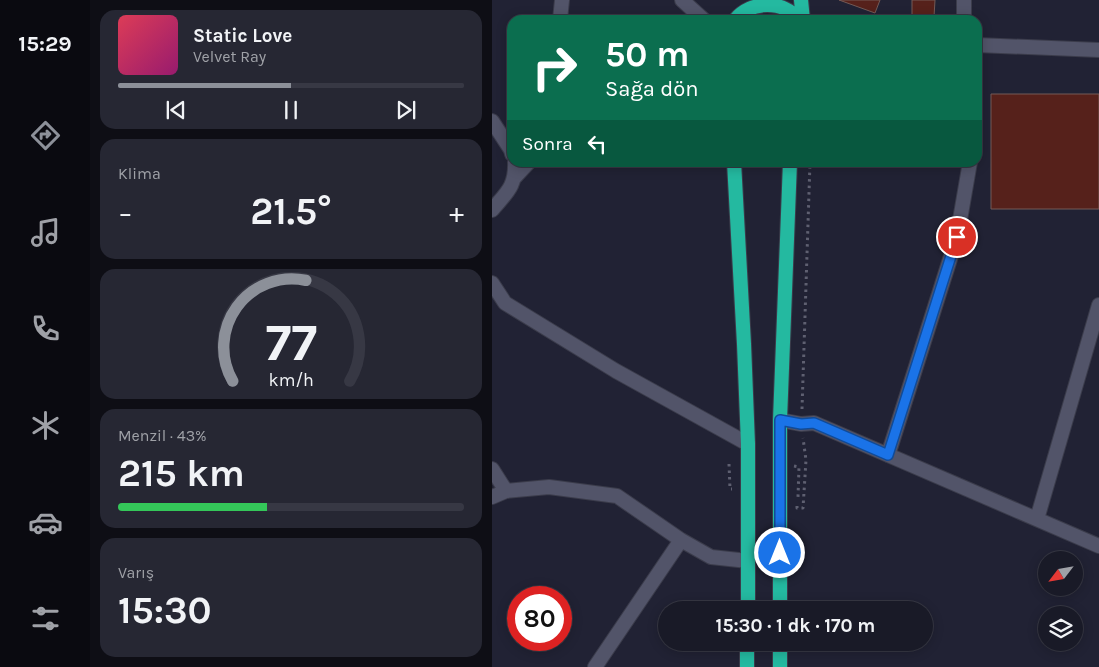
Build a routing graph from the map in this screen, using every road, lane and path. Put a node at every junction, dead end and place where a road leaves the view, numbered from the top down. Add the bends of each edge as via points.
1 (562, 0) edge
2 (682, 0) edge
3 (736, 0) edge
4 (801, 0) edge
5 (964, 0) edge
6 (560, 15) edge
7 (698, 15) edge
8 (736, 15) edge
9 (739, 15) edge
10 (797, 15) edge
11 (801, 15) edge
12 (964, 15) edge
13 (982, 45) edge
14 (1098, 50) edge
15 (492, 122) edge
16 (507, 144) edge
17 (515, 167) edge
18 (524, 167) edge
19 (734, 167) edge
20 (790, 167) edge
21 (810, 167) edge
22 (969, 167) edge
23 (514, 178) junction
24 (492, 210) edge
25 (492, 283) edge
26 (1098, 305) edge
27 (780, 420) junction
28 (801, 424) junction
29 (748, 444) junction
30 (888, 455) junction
31 (792, 466) dead end
32 (492, 469) edge
33 (506, 491) junction
34 (492, 497) edge
35 (1037, 519) junction
36 (681, 540) junction
37 (1098, 546) edge
38 (748, 561) junction
39 (748, 601) edge
40 (780, 601) edge
41 (748, 651) edge
42 (780, 651) edge
43 (595, 667) edge
44 (748, 667) edge
45 (780, 667) edge

1 - 6 street
2 - 7 street
3 - 8 highway
4 - 11 highway
5 - 12 street
9 - 10 highway via 756,2 773,0
13 - 14 street
15 - 16 street
17 - 23 street
18 - 23 street
19 - 29 highway
20 - 27 highway
21 - 28 path
22 - 30 street via 957,237
23 - 24 street via 509,190
25 - 29 street via 505,303 616,371
26 - 35 street
27 - 28 street
27 - 40 highway
28 - 30 street via 814,423
28 - 31 path via 806,460 803,508 797,508 799,466
29 - 38 highway
30 - 35 street
32 - 33 street
33 - 34 street
33 - 36 street via 549,487 617,496
35 - 37 street
36 - 38 street via 711,557
36 - 43 street
38 - 39 highway
41 - 44 highway
42 - 45 highway

